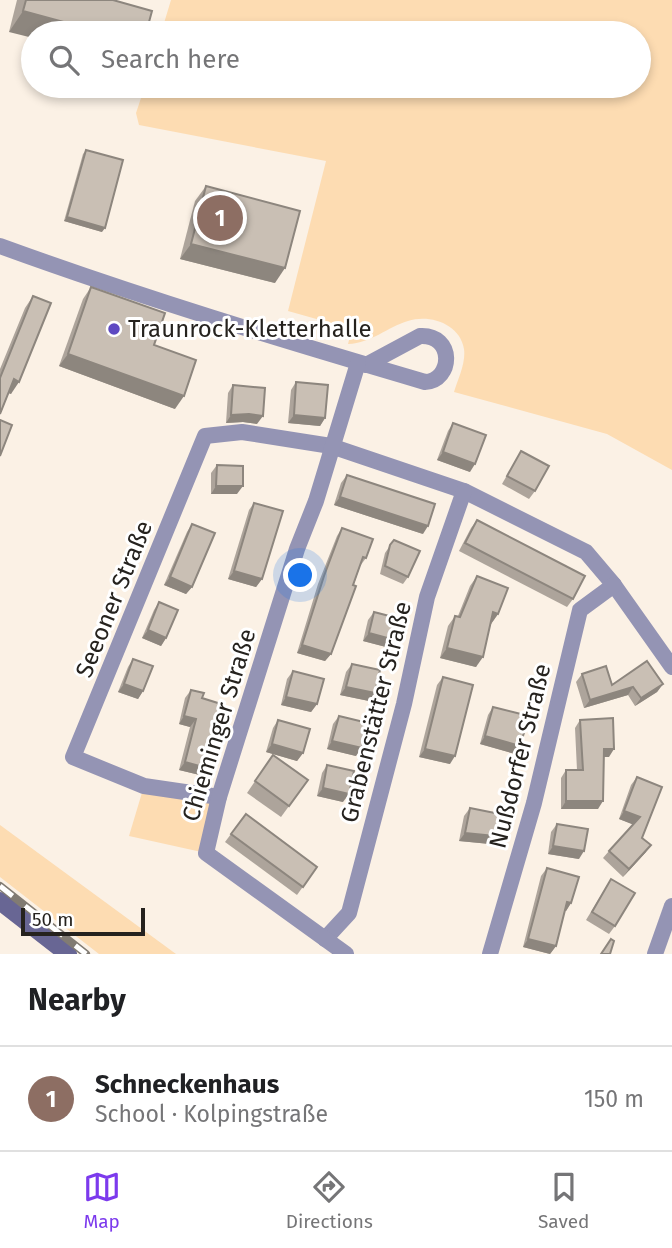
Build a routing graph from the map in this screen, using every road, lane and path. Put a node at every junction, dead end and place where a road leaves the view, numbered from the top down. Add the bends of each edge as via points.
1 (0, 246) edge
2 (362, 364) junction
3 (331, 446) junction
4 (464, 491) junction
5 (614, 585) junction
6 (672, 667) edge
7 (219, 797) junction
8 (0, 901) edge
9 (672, 906) edge
10 (325, 939) junction
11 (68, 954) edge
12 (346, 954) edge
13 (490, 954) edge
14 (655, 954) edge

1 - 2 street
2 - 2 street via 420,336 437,338 446,353 443,371 433,382
2 - 3 street, Chieminger Straße
3 - 4 street
3 - 7 street, Chieminger Straße
3 - 7 street, Seeoner Straße via 242,432 205,436 73,757 144,786
4 - 5 street via 586,552
4 - 10 street, Grabenstätter Straße via 427,597 349,913
5 - 6 street
5 - 13 street, Nußdorfer Straße via 580,610 534,803
7 - 10 street, Chieminger Straße via 206,853
8 - 11 street
9 - 14 street
10 - 12 street, Chieminger Straße

